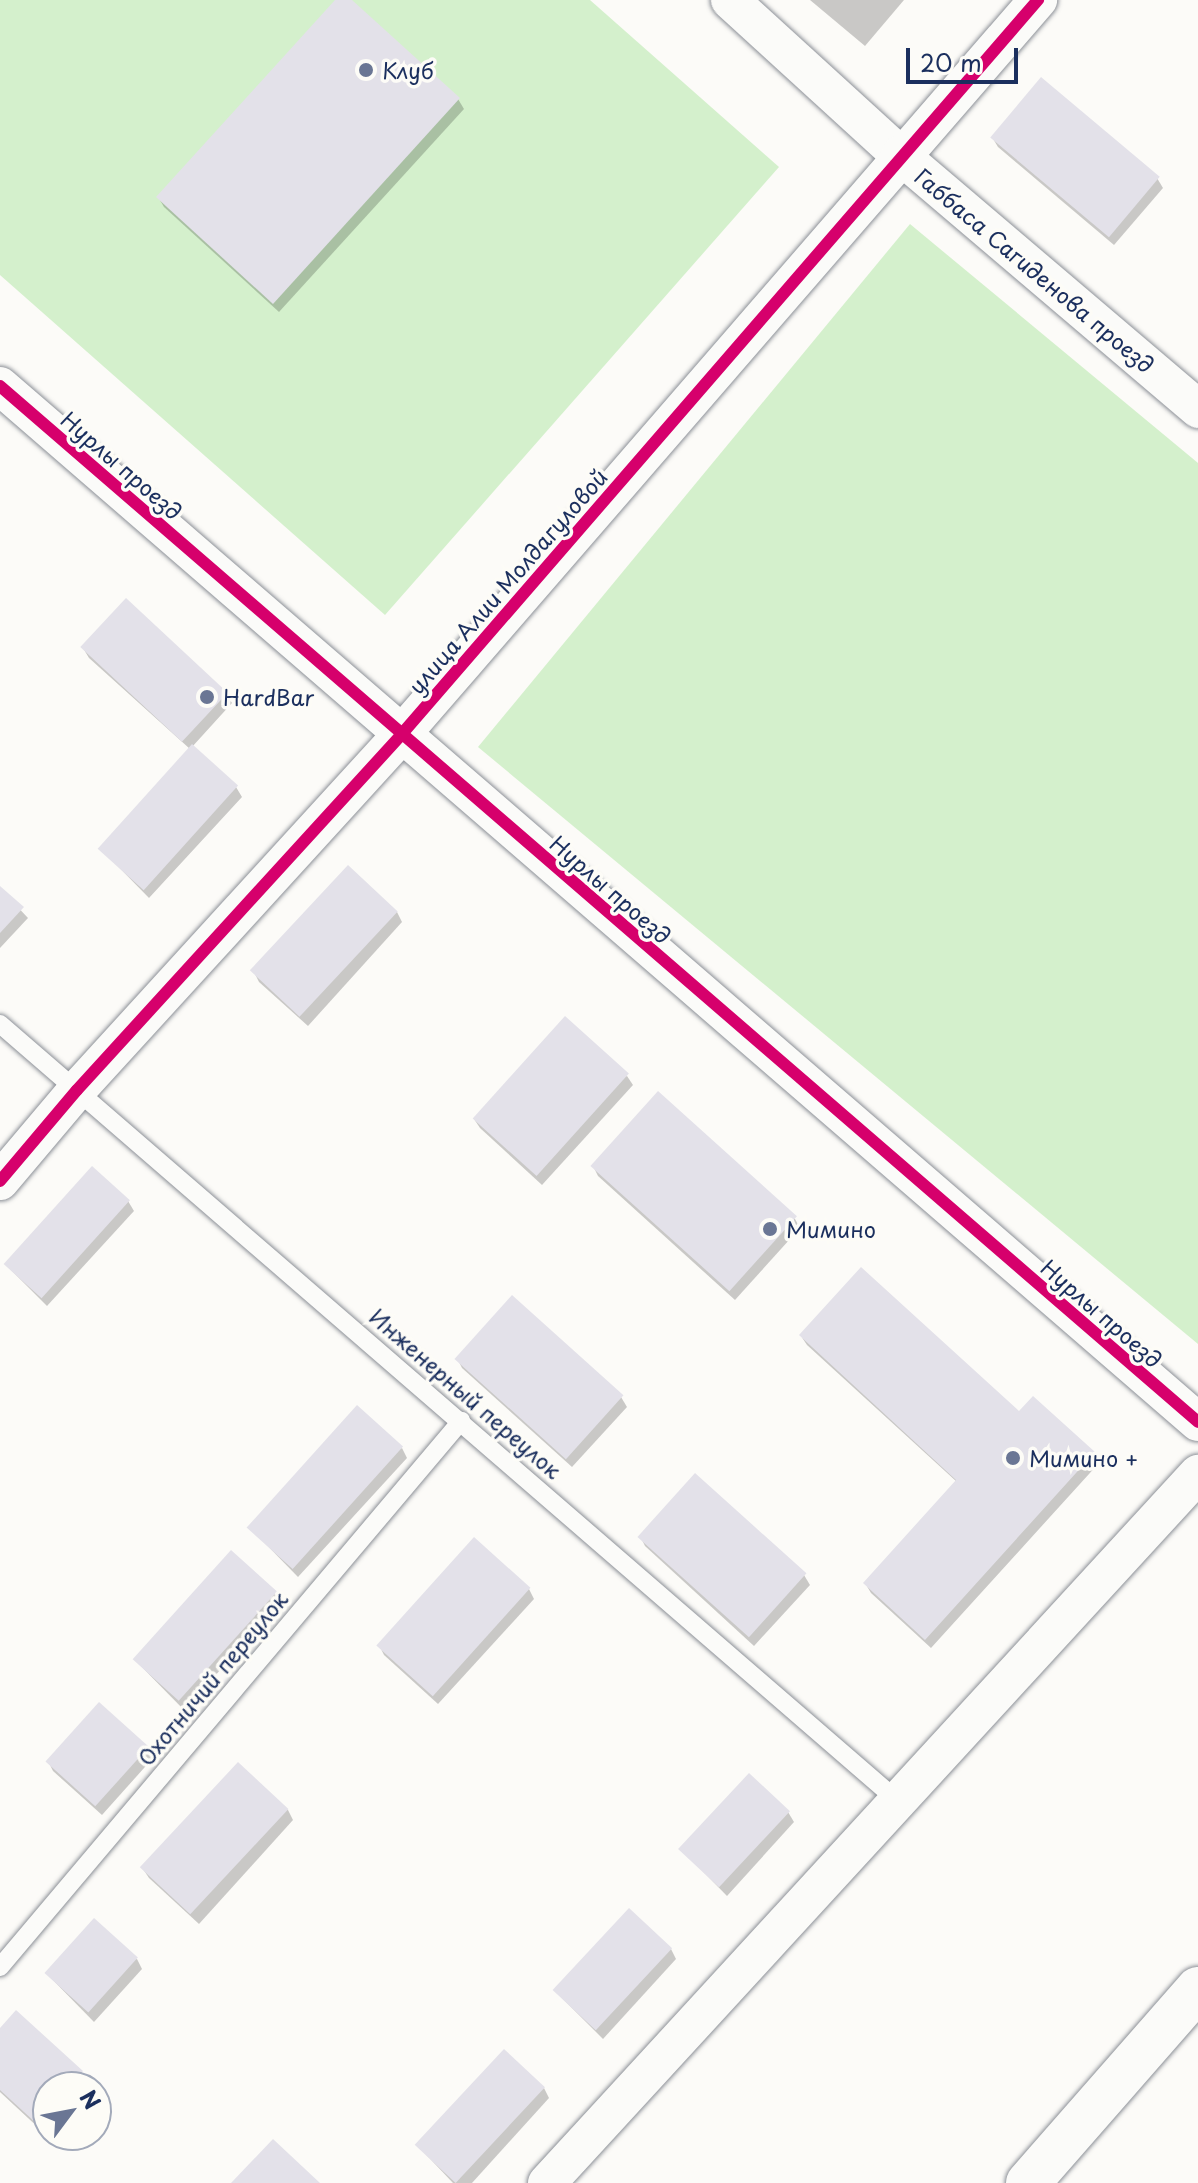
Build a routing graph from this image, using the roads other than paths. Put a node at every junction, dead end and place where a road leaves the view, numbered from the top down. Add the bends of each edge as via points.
1 (730, 0) edge
2 (1038, 0) edge
3 (900, 155) junction
4 (0, 386) edge
5 (1198, 409) edge
6 (401, 735) junction
7 (0, 1024) edge
8 (77, 1090) junction
9 (0, 1181) edge
10 (461, 1421) junction
11 (1198, 1422) edge
12 (1198, 1474) edge
13 (898, 1801) junction
14 (0, 1967) edge
15 (1198, 1989) edge
16 (547, 2183) edge
17 (1028, 2183) edge

1 - 3 street, Габбаса Сагиденова проезд
2 - 3 street, улица Алии Молдагуловой
3 - 5 street, Габбаса Сагиденова проезд
3 - 6 street, улица Алии Молдагуловой
4 - 6 street, Нурлы проезд
6 - 8 street, улица Алии Молдагуловой
6 - 11 street, Нурлы проезд
7 - 8 lane, Инженерный переулок
8 - 9 street, улица Алии Молдагуловой
8 - 10 lane, Инженерный переулок
10 - 13 lane, Инженерный переулок
10 - 14 lane, Охотничий переулок
12 - 13 street
13 - 16 street
15 - 17 street

